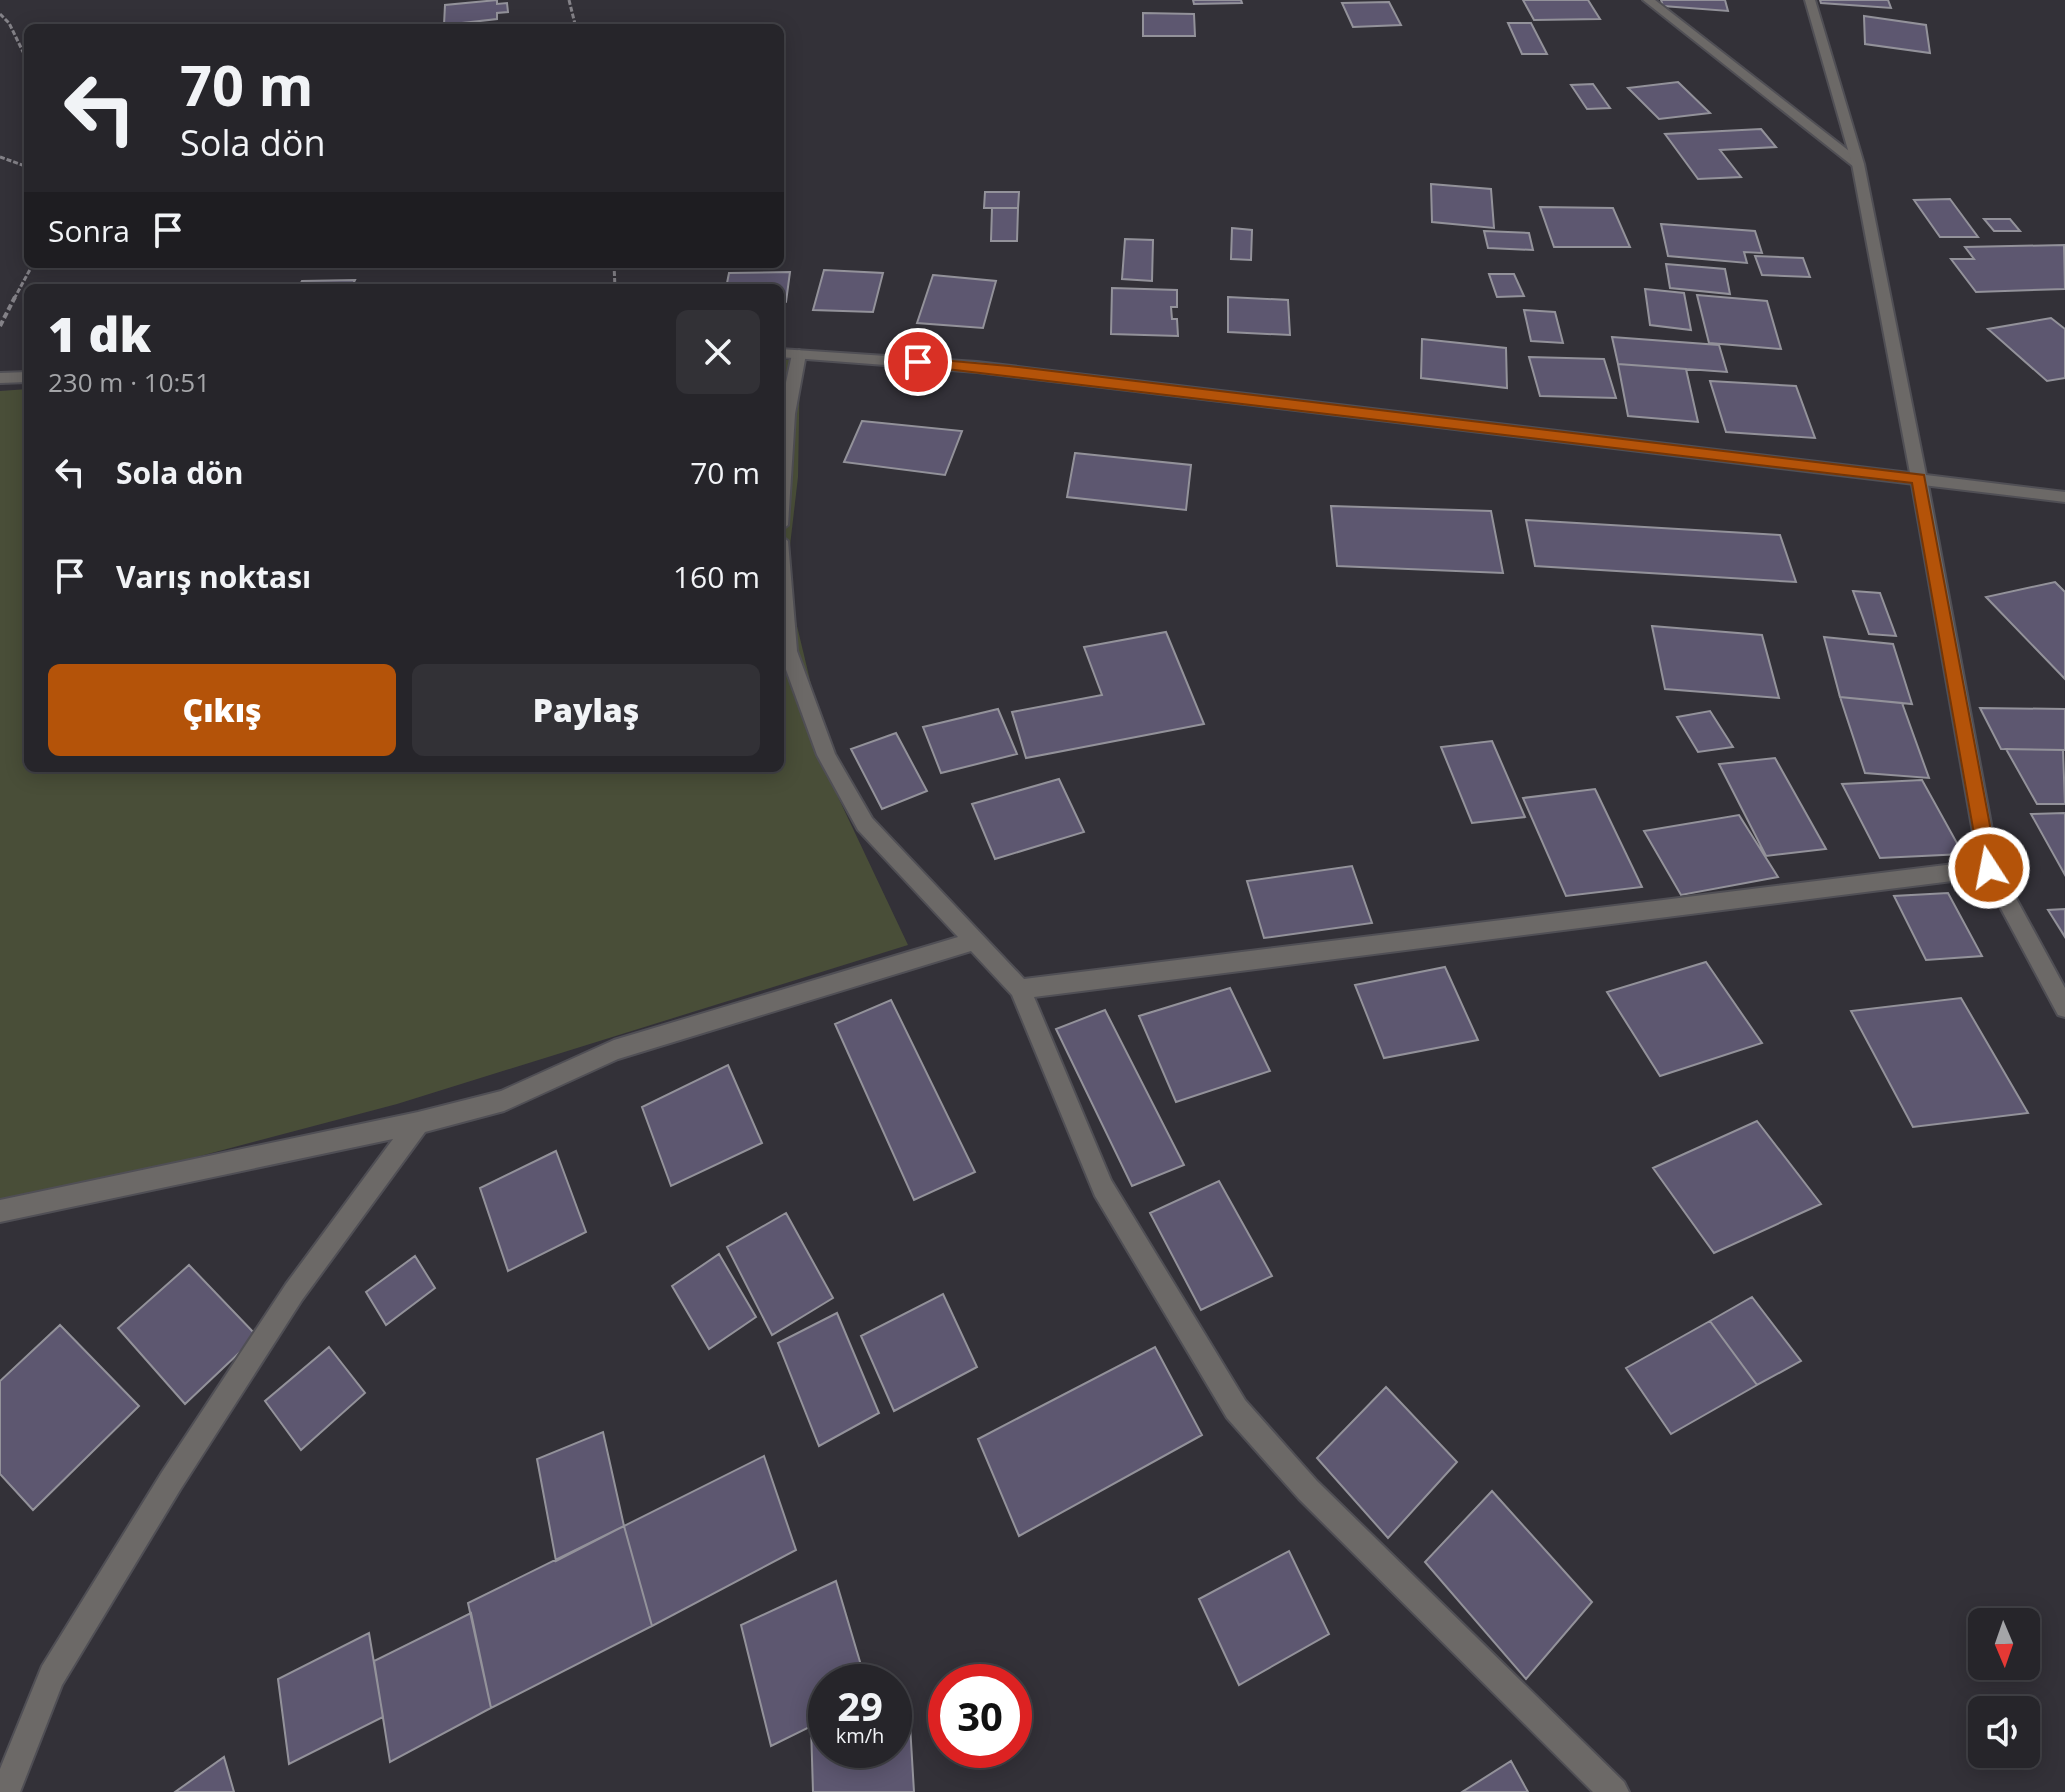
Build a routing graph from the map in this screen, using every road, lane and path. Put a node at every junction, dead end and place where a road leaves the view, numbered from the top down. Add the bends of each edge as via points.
1 (569, 0) edge
2 (1648, 0) edge
3 (1810, 0) edge
4 (0, 14) edge
5 (575, 24) edge
6 (24, 54) edge
7 (0, 157) edge
8 (1858, 164) junction
9 (24, 166) edge
10 (31, 268) edge
11 (0, 326) edge
12 (784, 353) edge
13 (799, 354) junction
14 (24, 377) edge
15 (0, 378) edge
16 (784, 462) edge
17 (1919, 479) junction
18 (2065, 497) edge
19 (784, 596) edge
20 (1989, 868) junction
21 (976, 940) junction
22 (1020, 989) junction
23 (2065, 1008) edge
24 (418, 1123) junction
25 (0, 1211) edge
26 (5, 1792) edge
27 (1614, 1792) edge

1 - 5 path
2 - 8 street
3 - 8 street
4 - 6 path
7 - 9 path
8 - 17 street
10 - 11 path
12 - 13 street
13 - 16 street
13 - 17 street via 977,367
14 - 15 street
17 - 18 street
17 - 20 street
19 - 21 street via 788,651 826,755 865,824
20 - 22 street
20 - 23 street
21 - 22 street
21 - 24 street via 614,1050 504,1101
22 - 27 street via 1103,1188 1236,1409 1308,1490
24 - 25 street
24 - 26 street via 294,1292 171,1481 52,1676

